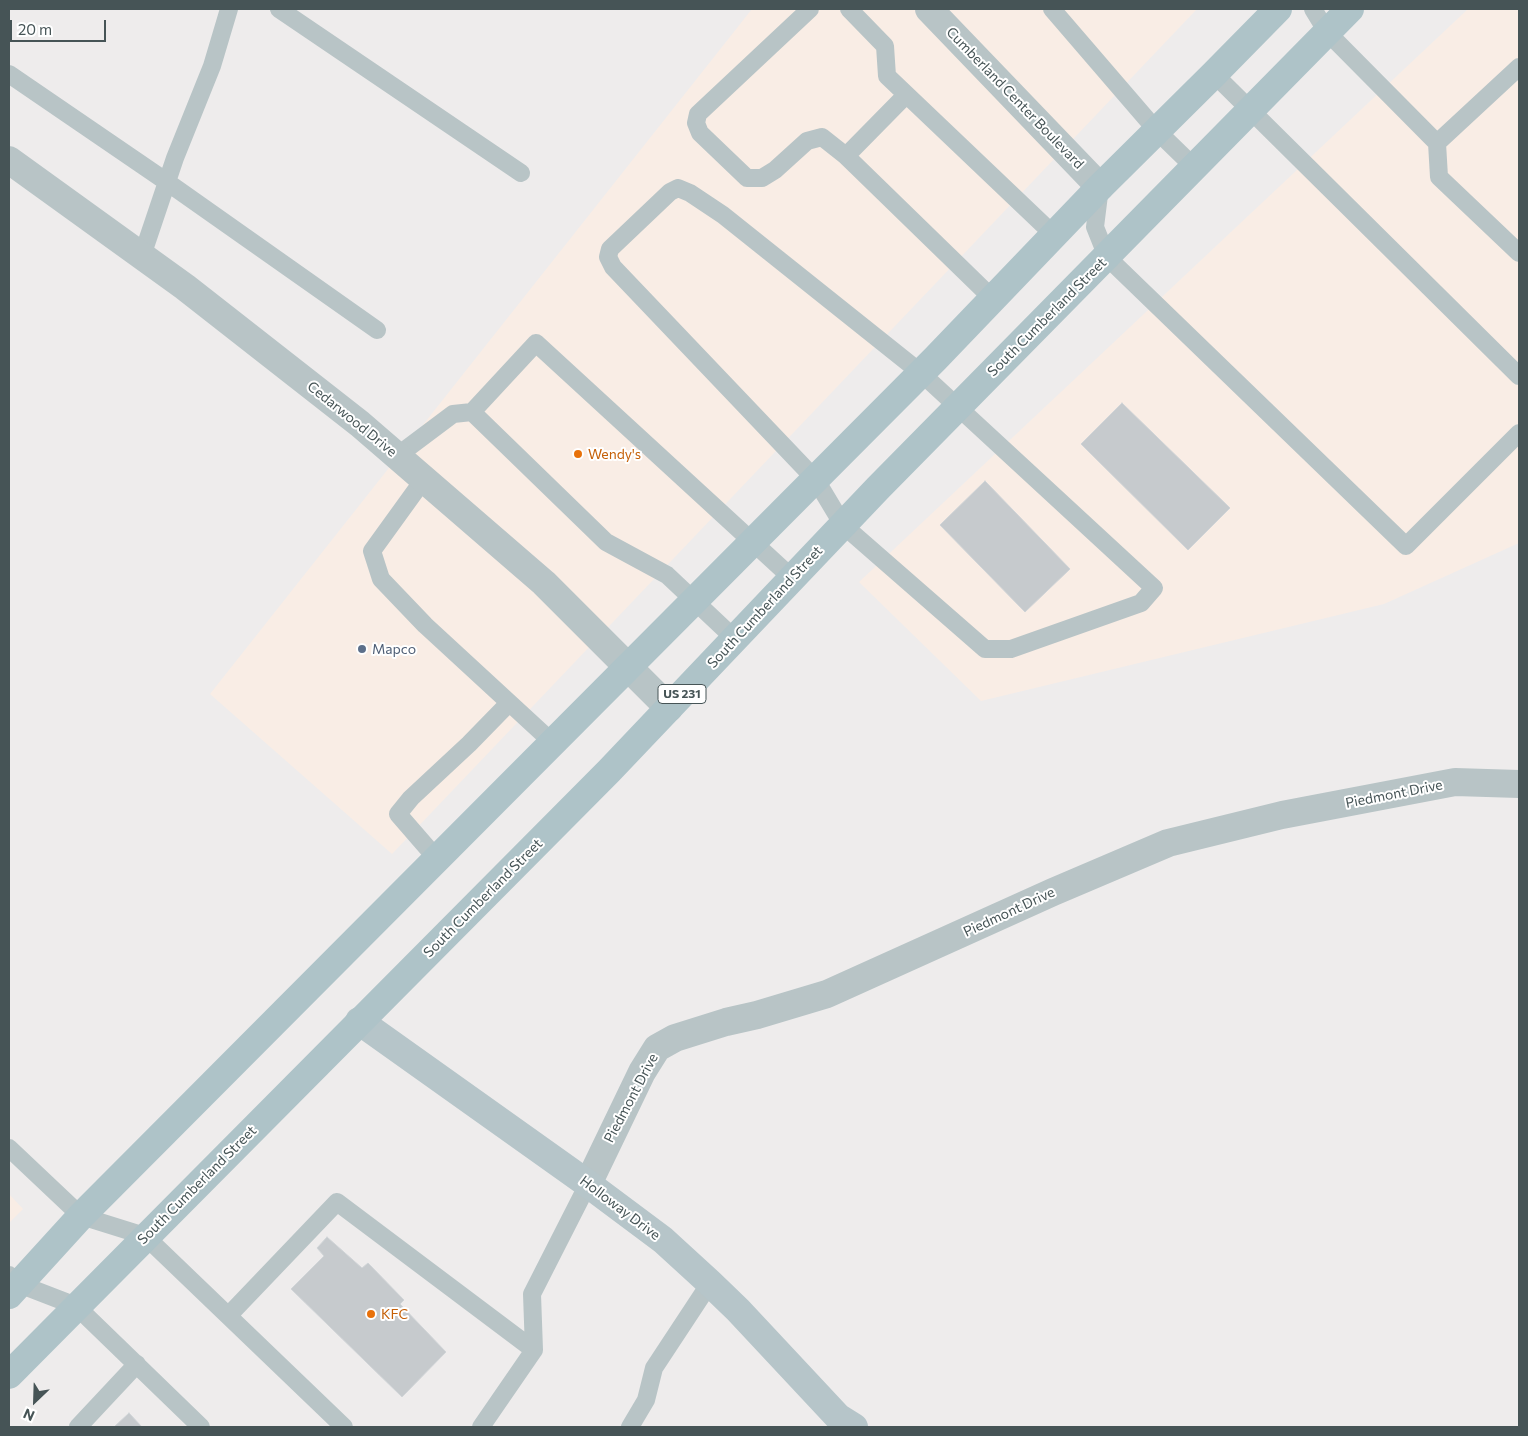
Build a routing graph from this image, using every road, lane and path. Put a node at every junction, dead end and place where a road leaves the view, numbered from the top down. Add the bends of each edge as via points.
1 (229, 9) edge
2 (278, 9) edge
3 (810, 9) edge
4 (849, 9) edge
5 (929, 9) edge
6 (1052, 9) edge
7 (1278, 9) edge
8 (1313, 9) edge
9 (1350, 9) edge
10 (1327, 32) junction
11 (1519, 67) edge
12 (9, 74) edge
13 (1214, 74) junction
14 (906, 94) junction
15 (1249, 110) junction
16 (1157, 131) junction
17 (1437, 143) junction
18 (846, 156) junction
19 (9, 160) edge
20 (1194, 168) junction
21 (520, 173) dead end
22 (167, 182) junction
23 (1100, 186) junction
24 (1054, 235) junction
25 (1519, 253) edge
26 (142, 256) junction
27 (1107, 257) junction
28 (993, 299) junction
29 (377, 330) dead end
30 (921, 373) junction
31 (1519, 376) edge
32 (957, 406) junction
33 (472, 412) junction
34 (1519, 433) edge
35 (397, 456) junction
36 (424, 480) junction
37 (816, 480) junction
38 (843, 525) junction
39 (752, 542) junction
40 (792, 578) junction
41 (693, 600) junction
42 (735, 639) junction
43 (627, 667) junction
44 (509, 703) junction
45 (669, 708) junction
46 (552, 742) junction
47 (1519, 784) edge
48 (437, 859) junction
49 (359, 1021) junction
50 (9, 1148) edge
51 (588, 1184) junction
52 (81, 1216) junction
53 (145, 1236) junction
54 (710, 1283) junction
55 (12, 1285) edge
56 (76, 1306) junction
57 (229, 1316) junction
58 (534, 1350) junction
59 (137, 1364) junction
60 (9, 1375) edge
61 (840, 1424) edge
62 (78, 1427) edge
63 (201, 1427) edge
64 (344, 1427) edge
65 (481, 1427) edge
66 (630, 1427) edge

1 - 22 lane via 212,66
2 - 21 lane
3 - 18 lane via 698,114 696,123 700,133 747,178 762,178 807,141 822,137
4 - 14 lane via 885,46 886,76
5 - 23 street, Cumberland Center Boulevard
6 - 16 lane
7 - 13 main road
8 - 10 lane
9 - 10 main road, South Cumberland Street / US 231
10 - 15 main road, South Cumberland Street / US 231
10 - 17 lane
11 - 17 lane
12 - 22 lane
13 - 15 lane
13 - 16 main road
14 - 18 lane
14 - 24 lane
15 - 20 main road, South Cumberland Street / US 231
15 - 31 lane
16 - 20 lane
16 - 23 main road
17 - 25 lane via 1439,177
18 - 28 lane
19 - 26 street, Cedarwood Drive
20 - 27 main road, South Cumberland Street / US 231
22 - 26 lane
22 - 29 lane
23 - 24 main road
23 - 27 lane via 1094,228
24 - 28 main road
26 - 35 street, Cedarwood Drive via 186,287
27 - 32 main road, South Cumberland Street / US 231
27 - 34 lane via 1406,546
28 - 30 main road
30 - 32 lane
30 - 37 main road
30 - 37 lane via 723,215 678,188 610,249 608,257 613,267
32 - 38 main road, South Cumberland Street / US 231
32 - 38 lane via 1154,588 1141,603 1011,650 985,648
33 - 35 lane via 453,414
33 - 39 lane via 536,343
33 - 41 lane via 606,542 667,575
35 - 36 street, Cedarwood Drive
36 - 43 street, Cedarwood Drive via 544,583
36 - 44 lane via 372,551 381,579
37 - 38 lane
37 - 39 main road
38 - 40 main road, South Cumberland Street / US 231
39 - 40 lane
39 - 41 main road
40 - 42 main road, South Cumberland Street / US 231
41 - 42 lane
41 - 43 main road
42 - 45 main road, South Cumberland Street / US 231
43 - 45 street, Cedarwood Drive
43 - 46 main road
44 - 46 lane
44 - 48 lane via 410,798 398,814
45 - 49 main road, South Cumberland Street / US 231
46 - 48 main road
47 - 51 street, Piedmont Drive via 1455,782 1282,815 1168,843 827,994 675,1038 657,1048 642,1072
48 - 52 main road
49 - 51 street, Holloway Drive
49 - 53 main road, South Cumberland Street / US 231
50 - 52 lane
51 - 54 street, Holloway Drive via 663,1240
51 - 58 lane via 532,1294
52 - 53 lane
52 - 55 main road
53 - 56 main road, South Cumberland Street / US 231
53 - 57 lane
54 - 61 street, Holloway Drive via 762,1335
54 - 66 lane via 654,1368 646,1400
55 - 56 lane
56 - 59 lane
56 - 60 main road, South Cumberland Street / US 231
57 - 58 lane via 337,1202
57 - 64 lane
58 - 65 lane
59 - 62 lane
59 - 63 lane

